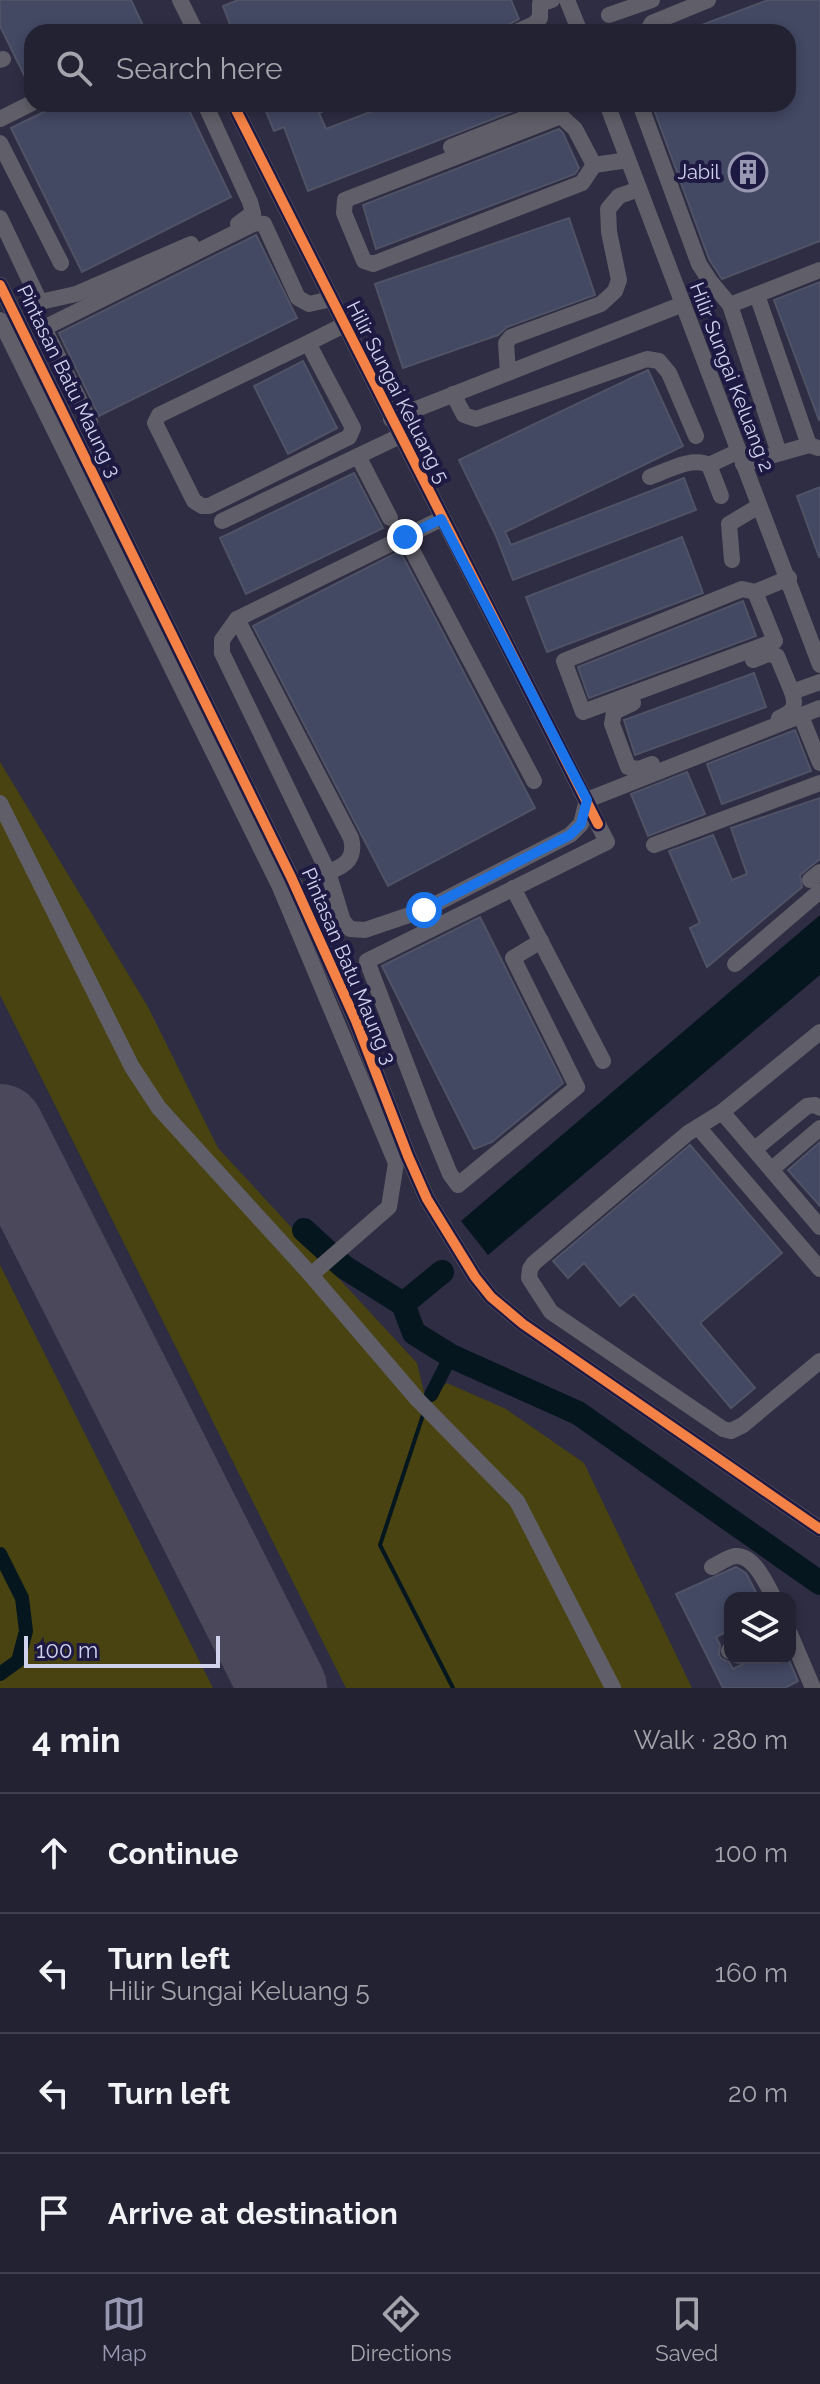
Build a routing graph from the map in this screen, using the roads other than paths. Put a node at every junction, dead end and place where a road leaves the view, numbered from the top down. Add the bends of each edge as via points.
1 (180, 0) edge
2 (567, 0) edge
3 (652, 0) edge
4 (708, 0) edge
5 (543, 1) edge
6 (609, 15) dead end
7 (192, 24) edge
8 (534, 24) edge
9 (577, 24) edge
10 (651, 24) edge
11 (24, 107) edge
12 (209, 112) edge
13 (237, 112) edge
14 (541, 112) edge
15 (610, 112) edge
16 (643, 112) edge
17 (0, 119) edge
18 (0, 143) edge
19 (451, 147) dead end
20 (628, 160) junction
21 (594, 165) junction
22 (639, 189) junction
23 (0, 218) edge
24 (61, 263) dead end
25 (820, 270) edge
26 (0, 285) edge
27 (757, 295) junction
28 (331, 299) junction
29 (683, 304) junction
30 (730, 305) junction
31 (0, 320) edge
32 (344, 325) junction
33 (308, 343) junction
34 (508, 373) junction
35 (453, 394) junction
36 (391, 419) junction
37 (90, 422) dead end
38 (400, 436) junction
39 (696, 436) dead end
40 (815, 446) edge
41 (779, 453) junction
42 (358, 456) junction
43 (741, 458) junction
44 (709, 465) junction
45 (650, 477) dead end
46 (721, 496) dead end
47 (759, 506) junction
48 (390, 518) dead end
49 (441, 519) junction
50 (222, 521) dead end
51 (405, 537) junction
52 (732, 560) dead end
53 (789, 578) junction
54 (755, 592) junction
55 (237, 619) junction
56 (820, 665) edge
57 (820, 682) edge
58 (792, 692) junction
59 (820, 708) edge
60 (801, 716) junction
61 (820, 763) edge
62 (534, 781) dead end
63 (820, 783) edge
64 (820, 792) edge
65 (587, 800) junction
66 (0, 803) edge
67 (759, 816) dead end
68 (654, 845) dead end
69 (328, 872) junction
70 (817, 881) edge
71 (513, 888) junction
72 (541, 941) junction
73 (735, 964) dead end
74 (820, 1032) edge
75 (603, 1061) dead end
76 (820, 1108) edge
77 (722, 1112) junction
78 (698, 1127) junction
79 (820, 1128) edge
80 (755, 1149) junction
81 (772, 1169) junction
82 (820, 1227) edge
83 (820, 1269) edge
84 (311, 1275) junction
85 (820, 1361) edge
86 (820, 1529) edge
87 (712, 1567) dead end
88 (770, 1592) edge
89 (796, 1648) edge
90 (613, 1688) edge
91 (813, 1688) edge

1 - 7 street
2 - 9 street
3 - 6 street
4 - 10 street
5 - 8 street
11 - 17 street
12 - 23 street via 250,202 253,213 241,223 76,294 40,302
13 - 28 street, Hilir Sungai Keluang 5
14 - 19 street
15 - 20 street, Hilir Sungai Keluang 2
16 - 30 street via 699,264
18 - 24 street
20 - 21 street
20 - 22 street, Hilir Sungai Keluang 2
21 - 21 street via 582,183 373,264 364,261 344,213 345,200 561,116 575,129
22 - 29 street, Hilir Sungai Keluang 2
22 - 34 street via 619,196 608,209 619,280 615,291 601,304 511,337 506,343
25 - 27 street
26 - 86 street, Pintasan Batu Maung 3 via 291,877 427,1199 475,1277 523,1324
27 - 30 street
27 - 40 street
28 - 32 street, Hilir Sungai Keluang 5
28 - 37 street via 309,304 298,298 264,224 255,223 44,328
29 - 34 street
29 - 43 street, Hilir Sungai Keluang 2
30 - 41 street
31 - 84 street via 279,885 396,1163 389,1207
32 - 33 street
32 - 36 street, Hilir Sungai Keluang 5
33 - 33 street via 353,428 349,437 209,506 194,501 155,423 159,415
34 - 35 street
35 - 36 street
35 - 39 street via 464,415 476,419 647,359 659,361
36 - 38 street, Hilir Sungai Keluang 5
38 - 42 street
38 - 49 street, Hilir Sungai Keluang 5
40 - 41 street
41 - 43 street
42 - 48 street
42 - 50 street
43 - 44 street
43 - 47 street, Hilir Sungai Keluang 2
44 - 45 street via 693,462
44 - 46 street
47 - 52 street via 729,524
47 - 53 street, Hilir Sungai Keluang 2
49 - 51 street
49 - 65 street, Hilir Sungai Keluang 5
51 - 55 street
51 - 62 street
53 - 54 street
53 - 56 street, Hilir Sungai Keluang 2
54 - 54 street via 775,641 583,712 564,661 742,589
55 - 69 street via 222,640 222,653
55 - 69 street via 351,838 350,860
57 - 58 street
58 - 58 street via 779,659 768,654 619,709 612,724 625,762 639,769 787,714 795,705
59 - 60 street
60 - 61 street
60 - 65 street
63 - 68 street
64 - 67 street
65 - 69 street via 581,824 570,835 424,910 365,930 350,929 343,921
65 - 71 street, Hilir Sungai Keluang 5 via 607,842
66 - 84 street via 132,1067 159,1108
70 - 73 street
71 - 72 street
71 - 72 street via 367,961 458,1185 577,1087 513,958
72 - 75 street
74 - 77 street
76 - 80 street via 807,1106
77 - 78 street
77 - 80 street
78 - 83 street
78 - 85 street via 534,1263 529,1278 551,1312 723,1429 743,1425
79 - 81 street
80 - 81 street
81 - 82 street
84 - 90 street via 417,1399 517,1501
87 - 88 street via 742,1557 751,1561
89 - 91 street

